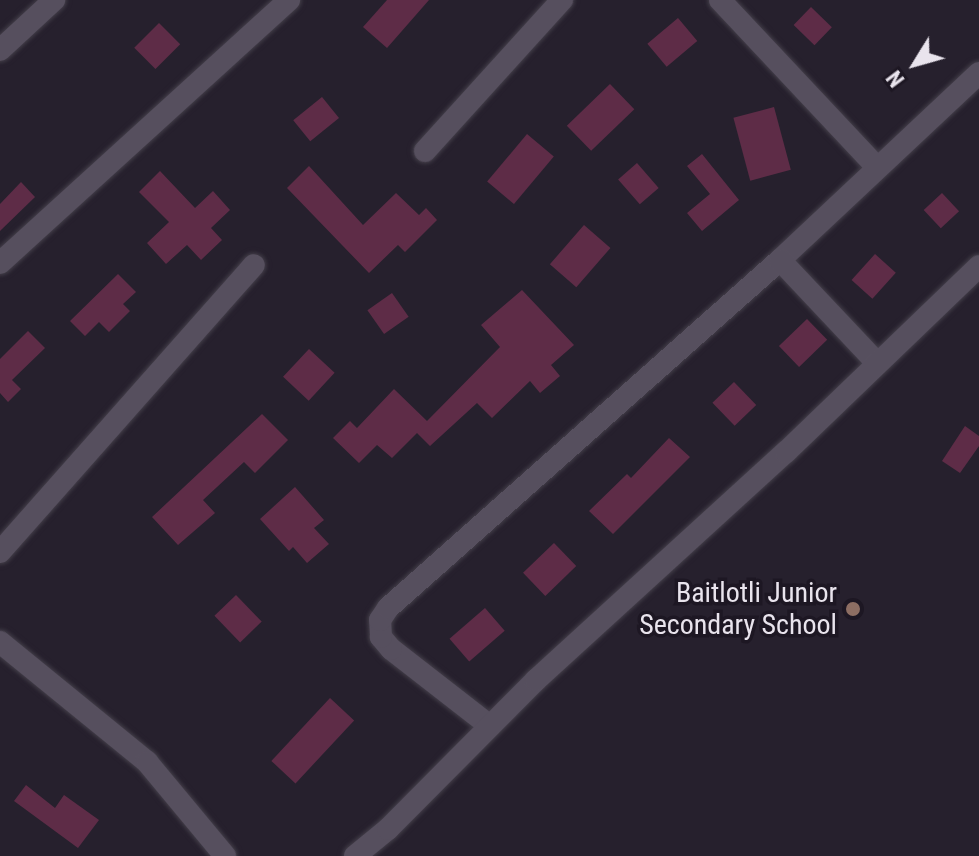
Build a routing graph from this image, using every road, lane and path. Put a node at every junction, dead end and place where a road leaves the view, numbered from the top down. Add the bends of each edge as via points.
1 (54, 0) edge
2 (289, 0) edge
3 (562, 0) edge
4 (720, 0) edge
5 (0, 50) edge
6 (979, 73) edge
7 (425, 151) dead end
8 (877, 167) junction
9 (780, 260) junction
10 (0, 263) edge
11 (254, 265) dead end
12 (979, 266) edge
13 (877, 363) junction
14 (0, 552) edge
15 (0, 642) edge
16 (490, 726) junction
17 (225, 856) edge
18 (355, 856) edge

1 - 5 street
2 - 10 street
3 - 7 street
4 - 8 street
6 - 8 street
8 - 9 street
9 - 13 street
9 - 16 street via 380,620 381,637 391,649
11 - 14 street
12 - 13 street
13 - 16 street
15 - 17 street via 147,762
16 - 18 street

